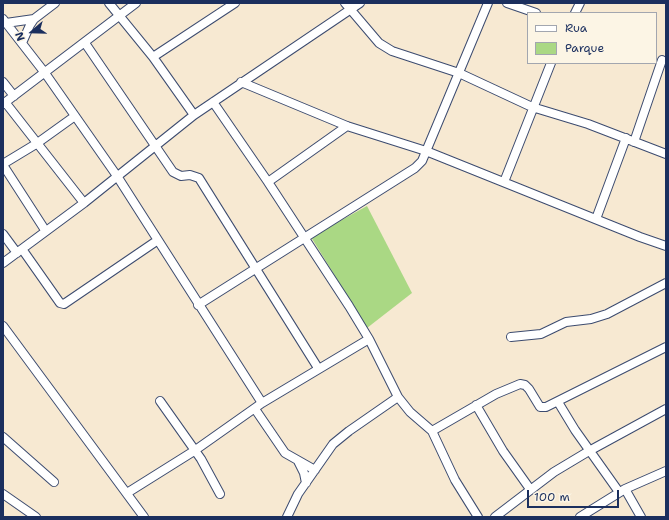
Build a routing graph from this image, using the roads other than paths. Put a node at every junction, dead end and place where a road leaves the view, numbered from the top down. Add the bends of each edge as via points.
1 (55, 3) edge
2 (110, 3) edge
3 (136, 3) edge
4 (236, 3) edge
5 (360, 3) edge
6 (488, 3) edge
7 (508, 3) edge
8 (580, 3) edge
9 (347, 6) edge
10 (533, 12) edge
11 (576, 12) edge
12 (119, 15) junction
13 (34, 19) junction
14 (5, 21) edge
15 (22, 43) junction
16 (85, 43) junction
17 (153, 57) junction
18 (661, 59) edge
19 (551, 64) edge
20 (45, 73) junction
21 (459, 73) junction
22 (3, 82) edge
23 (241, 82) junction
24 (14, 96) junction
25 (213, 102) junction
26 (4, 103) edge
27 (532, 107) junction
28 (194, 115) junction
29 (75, 116) junction
30 (347, 126) junction
31 (630, 140) junction
32 (36, 144) junction
33 (155, 145) junction
34 (426, 151) junction
35 (666, 154) edge
36 (3, 164) edge
37 (117, 176) junction
38 (268, 182) junction
39 (504, 182) junction
40 (84, 202) junction
41 (596, 219) junction
42 (45, 230) junction
43 (3, 234) edge
44 (305, 238) junction
45 (158, 240) junction
46 (666, 246) edge
47 (19, 251) junction
48 (3, 263) edge
49 (256, 268) junction
50 (666, 283) edge
51 (198, 305) junction
52 (3, 326) edge
53 (511, 337) dead end
54 (369, 339) junction
55 (666, 348) edge
56 (318, 368) junction
57 (398, 397) junction
58 (160, 401) dead end
59 (558, 402) junction
60 (262, 403) junction
61 (476, 405) junction
62 (255, 408) junction
63 (666, 409) edge
64 (432, 431) junction
65 (3, 437) edge
66 (194, 450) junction
67 (589, 450) junction
68 (298, 461) junction
69 (315, 470) junction
70 (666, 471) edge
71 (54, 482) dead end
72 (306, 484) junction
73 (530, 489) junction
74 (622, 490) junction
75 (3, 494) edge
76 (127, 494) junction
77 (220, 494) dead end
78 (36, 517) edge
79 (144, 517) edge
80 (287, 517) edge
81 (478, 517) edge
82 (495, 517) edge
83 (580, 517) edge
84 (641, 517) edge

1 - 13 street
2 - 12 street
3 - 12 street
4 - 17 street
5 - 9 street
6 - 21 street
7 - 10 street
8 - 11 street
9 - 21 street via 379,43 392,51
9 - 23 street
12 - 16 street
12 - 17 street
13 - 14 street
13 - 15 street
14 - 15 street
15 - 20 street
16 - 20 street
16 - 33 street
17 - 28 street
18 - 31 street
19 - 27 street
20 - 24 street
20 - 29 street
21 - 27 street
21 - 34 street
22 - 24 street
23 - 25 street
23 - 30 street
24 - 26 street
25 - 28 street
25 - 38 street
26 - 32 street
27 - 31 street
27 - 39 street
28 - 33 street
29 - 32 street
29 - 37 street
30 - 34 street
30 - 38 street
31 - 35 street
31 - 41 street
32 - 36 street
32 - 40 street
33 - 37 street
33 - 49 street via 173,172 181,176 199,178
34 - 39 street
34 - 44 street via 422,161 414,168
36 - 42 street
37 - 40 street
37 - 45 street
38 - 44 street
39 - 41 street
40 - 42 street
41 - 46 street
42 - 47 street
43 - 47 street
44 - 49 street
44 - 54 street
45 - 47 street via 64,304 60,303
45 - 51 street
47 - 48 street
49 - 51 street
49 - 56 street
50 - 53 street via 607,314 566,322 541,334
51 - 60 street
52 - 76 street
54 - 56 street
54 - 57 street
55 - 59 street
56 - 60 street
57 - 64 street via 410,412
57 - 69 street via 333,444
58 - 66 street
59 - 61 street via 540,407 529,389 520,384
59 - 67 street
60 - 62 street
61 - 64 street
61 - 73 street
62 - 66 street
62 - 68 street via 280,448
63 - 67 street
64 - 81 street via 455,480
65 - 71 street
66 - 76 street
66 - 77 street
67 - 73 street
67 - 74 street
68 - 69 street
68 - 72 street
69 - 72 street
70 - 74 street
72 - 80 street
73 - 82 street
74 - 83 street
74 - 84 street
75 - 78 street
76 - 79 street

